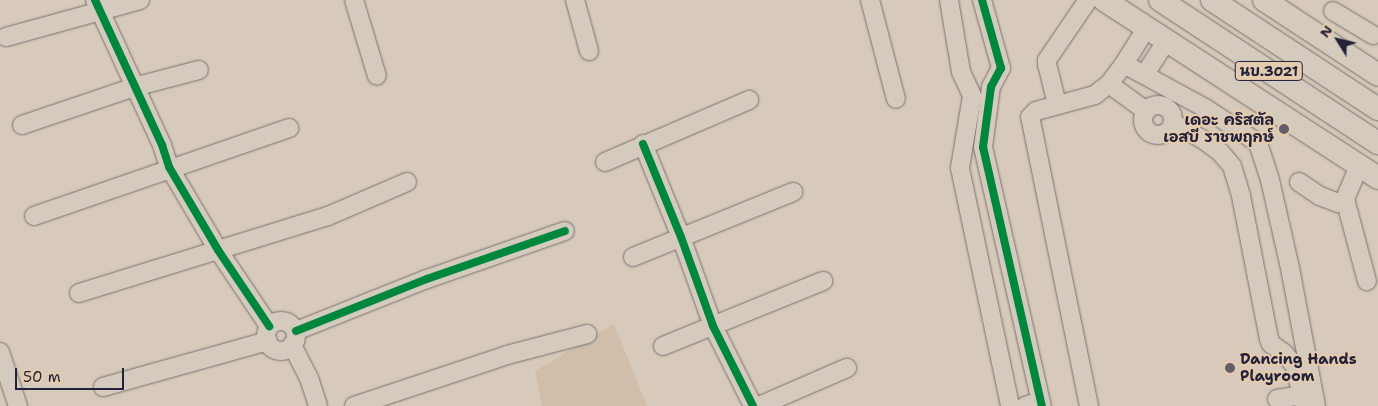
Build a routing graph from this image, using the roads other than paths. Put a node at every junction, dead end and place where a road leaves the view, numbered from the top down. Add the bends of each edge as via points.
1 (140, 0) edge
2 (354, 0) edge
3 (575, 0) edge
4 (870, 0) edge
5 (949, 0) edge
6 (982, 0) edge
7 (1088, 0) edge
8 (1104, 0) edge
9 (1160, 0) edge
10 (1212, 0) edge
11 (1264, 0) edge
12 (97, 6) edge
13 (1332, 6) edge
14 (1147, 27) junction
15 (1373, 34) dead end
16 (6, 37) dead end
17 (1167, 40) junction
18 (1325, 40) junction
19 (590, 51) dead end
20 (1124, 64) junction
21 (199, 70) dead end
22 (1145, 74) junction
23 (377, 76) dead end
24 (1378, 76) edge
25 (1109, 84) junction
26 (134, 87) junction
27 (1055, 96) dead end
28 (896, 99) dead end
29 (749, 100) dead end
30 (1378, 109) edge
31 (22, 125) dead end
32 (289, 128) dead end
33 (1378, 143) edge
34 (643, 144) junction
35 (605, 162) dead end
36 (169, 168) junction
37 (1373, 178) edge
38 (407, 182) dead end
39 (1299, 182) dead end
40 (793, 192) dead end
41 (1345, 199) junction
42 (34, 216) dead end
43 (565, 231) dead end
44 (681, 237) junction
45 (218, 250) junction
46 (633, 257) dead end
47 (823, 281) dead end
48 (1367, 281) dead end
49 (79, 292) dead end
50 (712, 326) junction
51 (268, 334) junction
52 (587, 334) dead end
53 (294, 338) junction
54 (663, 346) dead end
55 (0, 352) edge
56 (1299, 358) junction
57 (847, 368) dead end
58 (103, 387) dead end
59 (1277, 399) dead end
60 (1309, 400) edge
61 (1036, 404) edge
62 (18, 406) edge
63 (318, 406) edge
64 (354, 406) edge
65 (753, 406) edge
66 (758, 406) edge
67 (1010, 406) edge
68 (1089, 406) edge

1 - 12 street
2 - 23 street
3 - 19 street
4 - 28 street
5 - 67 street via 961,72 972,96 960,168
6 - 61 street via 1001,68 992,87 982,147
7 - 27 street via 1048,60
8 - 14 main road, นบ.3021
9 - 33 main road, นบ.3021
10 - 30 main road, นบ.3021
11 - 18 main road
12 - 16 street
12 - 26 street
13 - 15 street
13 - 18 street via 1334,17
14 - 17 main road, นบ.3021
14 - 20 street
17 - 22 street
17 - 37 main road, นบ.3021
18 - 24 main road
20 - 22 street
20 - 25 street
21 - 26 street
22 - 56 street via 1258,143 1286,251
25 - 56 street via 1146,111 1144,123 1150,133 1161,135 1171,129 1173,123 1220,152 1232,166 1242,196 1269,339 1271,344
25 - 68 street via 1095,95 1036,111 1030,117
26 - 31 street
26 - 36 street via 162,145
29 - 34 street
32 - 36 street
34 - 35 street
34 - 44 street
36 - 42 street
36 - 45 street
37 - 41 street
38 - 45 street via 328,216
39 - 41 street via 1338,203
40 - 44 street
41 - 48 street
43 - 53 street via 426,279
44 - 46 street
44 - 50 street
45 - 49 street
45 - 51 street
47 - 50 street
50 - 54 street
50 - 65 street
51 - 53 street via 276,349 282,350
51 - 53 street via 277,322 284,322 289,323
51 - 58 street
52 - 64 street via 507,355
53 - 63 street
55 - 62 street
56 - 60 street
57 - 66 street
59 - 60 street

